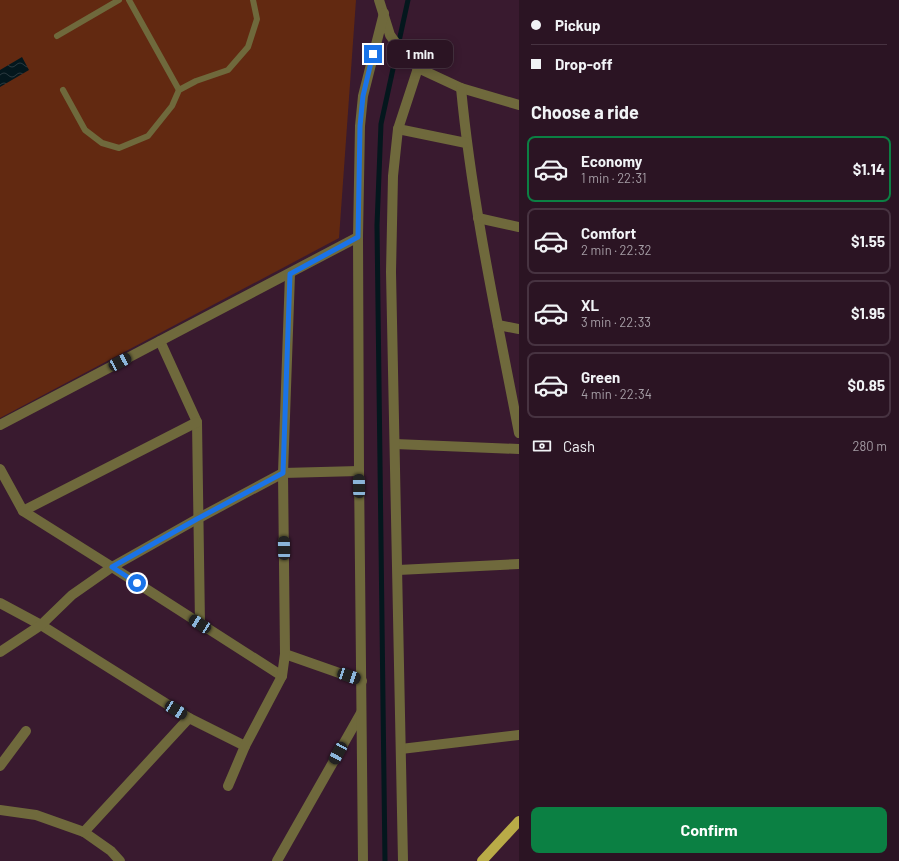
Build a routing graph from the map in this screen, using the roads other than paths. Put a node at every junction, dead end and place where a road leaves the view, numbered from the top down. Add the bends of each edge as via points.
1 (119, 0) edge
2 (129, 0) edge
3 (253, 0) edge
4 (379, 0) edge
5 (384, 13) junction
6 (57, 36) dead end
7 (418, 68) junction
8 (460, 88) junction
9 (63, 90) dead end
10 (179, 90) junction
11 (519, 105) edge
12 (398, 130) junction
13 (466, 143) junction
14 (478, 218) junction
15 (519, 227) edge
16 (358, 237) junction
17 (290, 274) junction
18 (498, 325) junction
19 (519, 330) edge
20 (160, 341) junction
21 (197, 422) junction
22 (0, 425) edge
23 (519, 433) edge
24 (396, 444) junction
25 (519, 449) edge
26 (0, 469) edge
27 (359, 471) junction
28 (283, 473) junction
29 (23, 511) junction
30 (197, 519) junction
31 (519, 564) edge
32 (112, 567) junction
33 (398, 570) junction
34 (0, 602) edge
35 (200, 624) junction
36 (41, 625) junction
37 (0, 652) edge
38 (285, 654) junction
39 (282, 676) junction
40 (362, 681) junction
41 (361, 712) junction
42 (189, 718) junction
43 (26, 732) dead end
44 (519, 735) edge
45 (245, 746) junction
46 (401, 749) junction
47 (0, 766) edge
48 (228, 786) dead end
49 (0, 810) edge
50 (519, 821) edge
51 (84, 832) junction
52 (120, 861) edge
53 (277, 861) edge
54 (363, 861) edge
55 (403, 861) edge
56 (482, 861) edge

1 - 6 lane
2 - 10 lane
3 - 10 lane via 257,19 248,47 228,70
4 - 5 street
5 - 7 street via 394,43
5 - 16 street via 363,96
7 - 8 street
7 - 12 street
8 - 11 street
8 - 13 street
9 - 10 lane via 85,130 102,143 120,148 148,136 172,106
12 - 13 street
12 - 24 street via 393,176 392,272
13 - 14 street
14 - 15 street
14 - 18 street
16 - 17 street
16 - 27 street
17 - 20 street
17 - 28 street
18 - 19 street
18 - 23 street
20 - 21 street
20 - 22 street
21 - 29 street
21 - 30 street
24 - 25 street
24 - 33 street
26 - 29 street
27 - 28 street
27 - 40 street
28 - 30 street
28 - 38 street
29 - 32 street
30 - 32 street
30 - 35 street
31 - 33 street
32 - 35 street
32 - 36 street via 72,595
33 - 46 street
34 - 36 street
35 - 39 street
36 - 37 street
36 - 42 street
38 - 39 street
38 - 40 street
39 - 45 street
40 - 41 street
41 - 53 street
41 - 54 street
42 - 45 street
42 - 51 street
43 - 47 street
44 - 46 street
45 - 48 street
46 - 55 street
49 - 51 street via 36,815
50 - 56 main road
51 - 52 street via 111,851

